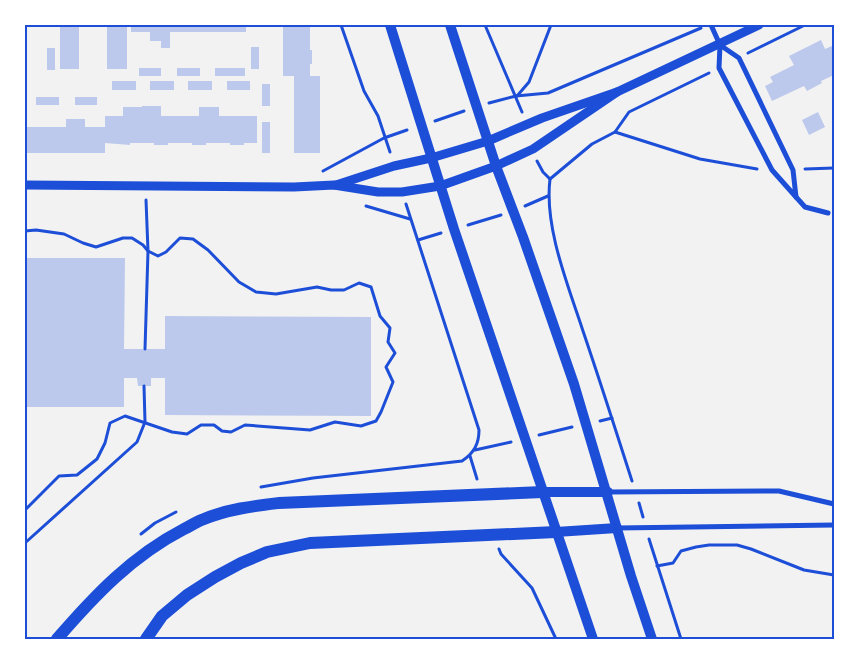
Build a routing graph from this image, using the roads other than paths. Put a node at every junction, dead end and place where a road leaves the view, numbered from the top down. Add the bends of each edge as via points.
1 (390, 25) edge
2 (450, 25) edge
3 (710, 25) edge
4 (759, 25) edge
5 (720, 45) junction
6 (617, 92) junction
7 (488, 141) junction
8 (431, 158) junction
9 (496, 166) junction
10 (25, 185) edge
11 (334, 185) junction
12 (440, 186) junction
13 (796, 197) junction
14 (828, 213) dead end
15 (543, 492) junction
16 (608, 492) junction
17 (834, 504) edge
18 (834, 525) edge
19 (617, 528) junction
20 (556, 532) junction
21 (57, 639) edge
22 (146, 639) edge
23 (593, 639) edge
24 (652, 639) edge

1 - 8 main road
2 - 7 main road
3 - 5 street
4 - 5 street
5 - 6 street
5 - 13 street via 719,68 772,170
5 - 13 street via 739,58 792,170
6 - 7 street
6 - 9 street via 533,150
7 - 8 street
7 - 9 main road
8 - 11 street
8 - 12 main road
9 - 12 street
9 - 16 main road via 574,384
10 - 11 street
11 - 12 street via 378,192
12 - 15 main road
13 - 14 street via 805,206
15 - 16 main road
15 - 20 main road
15 - 21 main road via 279,503 241,508 204,519 136,558 93,597
16 - 17 street via 779,491
16 - 19 main road
18 - 19 street
19 - 20 main road
19 - 24 main road
20 - 22 main road via 319,542 267,552 214,577 187,595 162,616
20 - 23 main road

